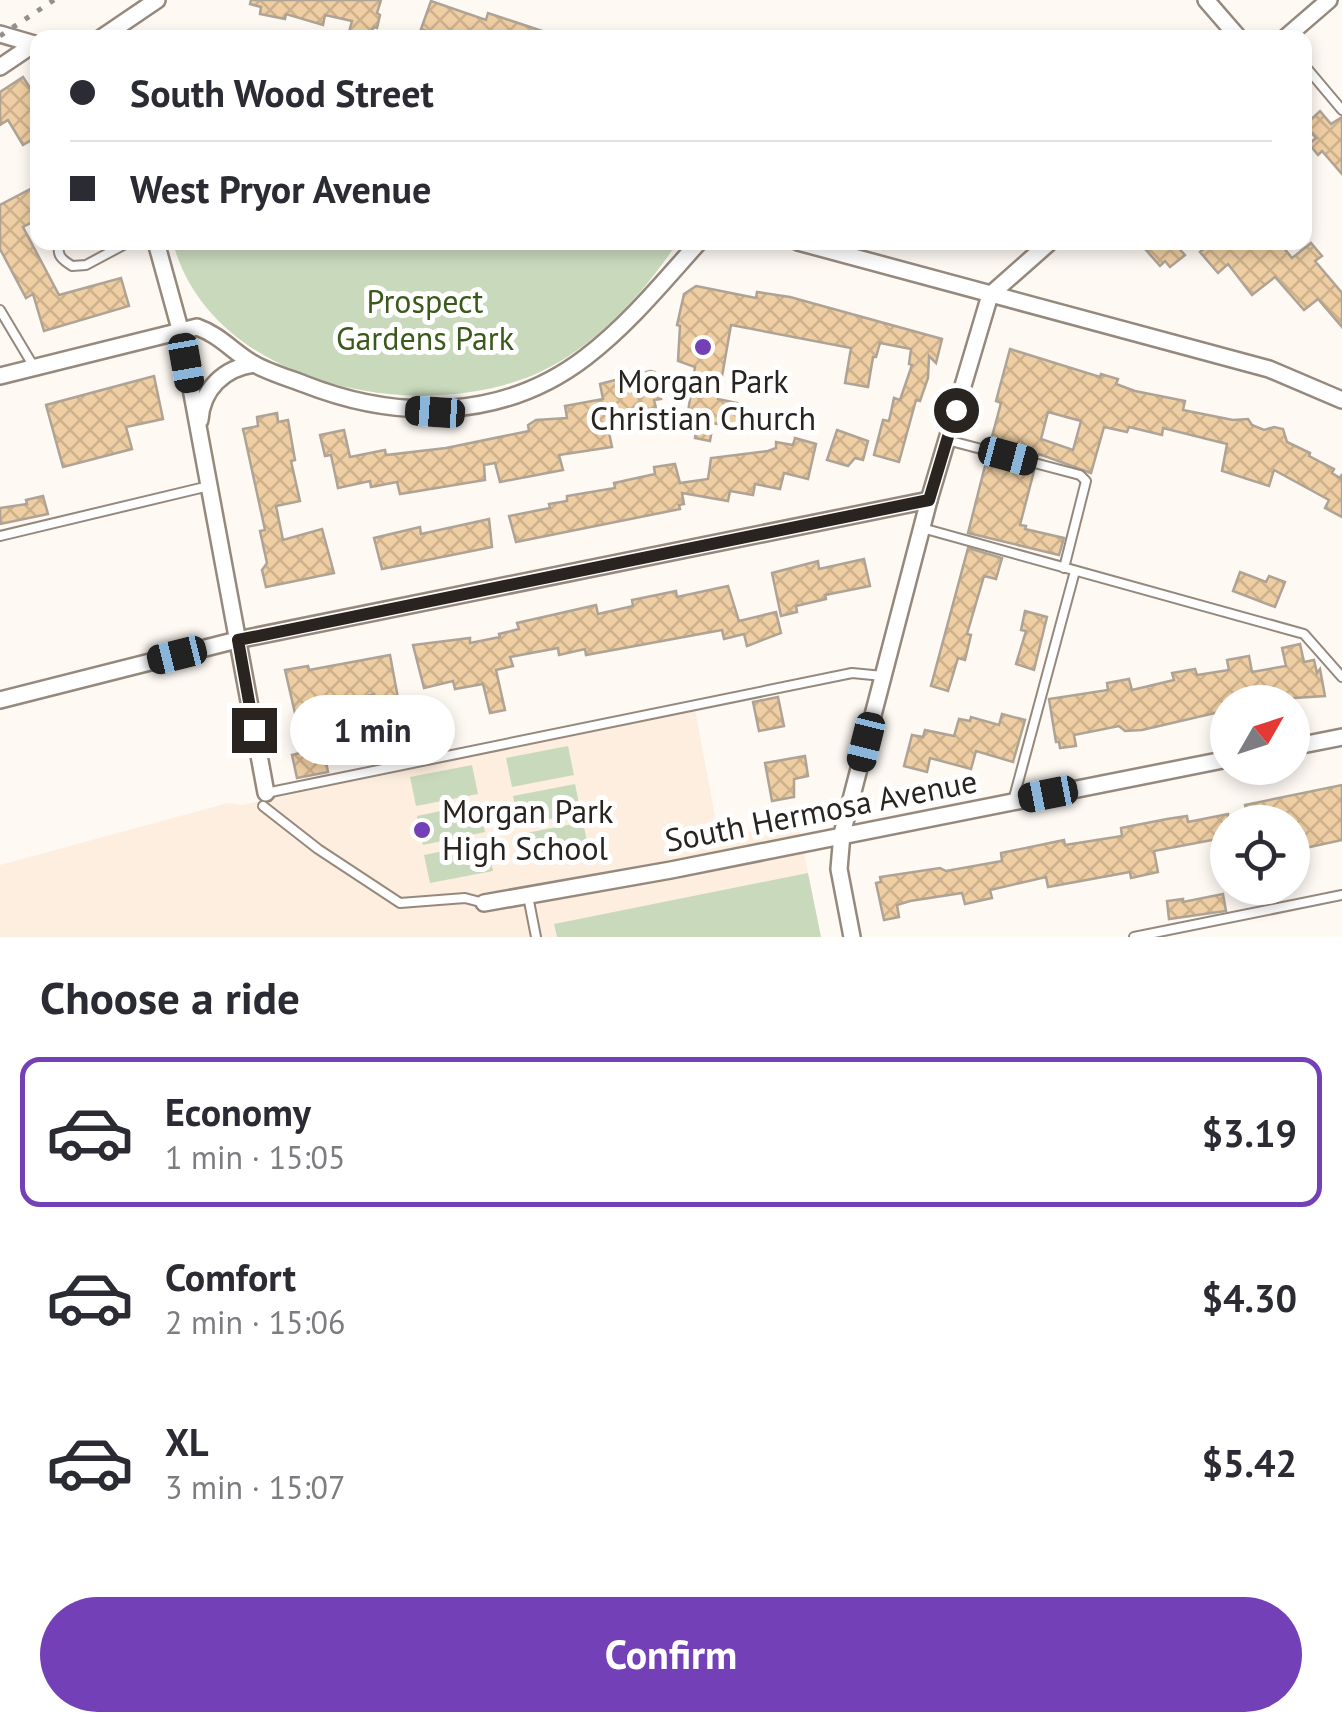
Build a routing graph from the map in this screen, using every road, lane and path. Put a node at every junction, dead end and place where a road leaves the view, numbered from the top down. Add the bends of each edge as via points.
1 (157, 0) edge
2 (1206, 0) edge
3 (1328, 0) edge
4 (113, 30) edge
5 (1231, 30) edge
6 (1293, 30) edge
7 (0, 34) edge
8 (30, 42) edge
9 (30, 48) edge
10 (0, 66) edge
11 (1312, 74) edge
12 (1342, 110) edge
13 (58, 250) edge
14 (114, 250) edge
15 (158, 250) edge
16 (692, 250) edge
17 (828, 250) edge
18 (1041, 250) edge
19 (990, 294) junction
20 (0, 310) edge
21 (180, 329) junction
22 (254, 364) junction
23 (34, 367) junction
24 (0, 376) edge
25 (1342, 400) edge
26 (199, 431) junction
27 (947, 440) junction
28 (209, 486) junction
29 (929, 500) junction
30 (922, 528) junction
31 (0, 536) edge
32 (1064, 568) junction
33 (1075, 570) junction
34 (238, 640) junction
35 (883, 676) junction
36 (1342, 677) edge
37 (0, 700) edge
38 (1342, 737) edge
39 (1310, 743) edge
40 (1210, 763) edge
41 (264, 800) junction
42 (1013, 801) junction
43 (842, 834) junction
44 (1342, 895) edge
45 (528, 896) junction
46 (484, 904) joint
47 (536, 937) edge
48 (852, 937) edge
49 (1134, 937) edge

1 - 4 street
2 - 5 street
3 - 6 street
7 - 8 street
9 - 10 street
11 - 12 lane
13 - 14 lane via 72,266
15 - 21 street
16 - 22 street via 583,360 511,397 435,412 392,408 352,401
17 - 19 street
18 - 19 street
19 - 25 street via 1269,369
19 - 27 street
20 - 23 lane
21 - 22 street via 213,333
21 - 23 street
21 - 26 street
22 - 26 street via 237,366 213,385
23 - 24 street
26 - 28 street
27 - 29 street
27 - 32 lane via 1086,481
28 - 31 lane
28 - 34 street
29 - 30 street
29 - 34 street
30 - 32 lane
30 - 35 street
32 - 33 lane
33 - 36 lane via 1304,634
33 - 42 lane
34 - 37 street
34 - 41 street
35 - 41 lane via 852,673
35 - 43 street
38 - 39 street
40 - 42 street, South Hermosa Avenue
41 - 46 lane via 318,849 400,903 466,898
42 - 43 street, South Hermosa Avenue
43 - 45 street, South Hermosa Avenue
43 - 48 street via 838,869
44 - 49 lane
45 - 46 street, South Hermosa Avenue
45 - 47 lane

